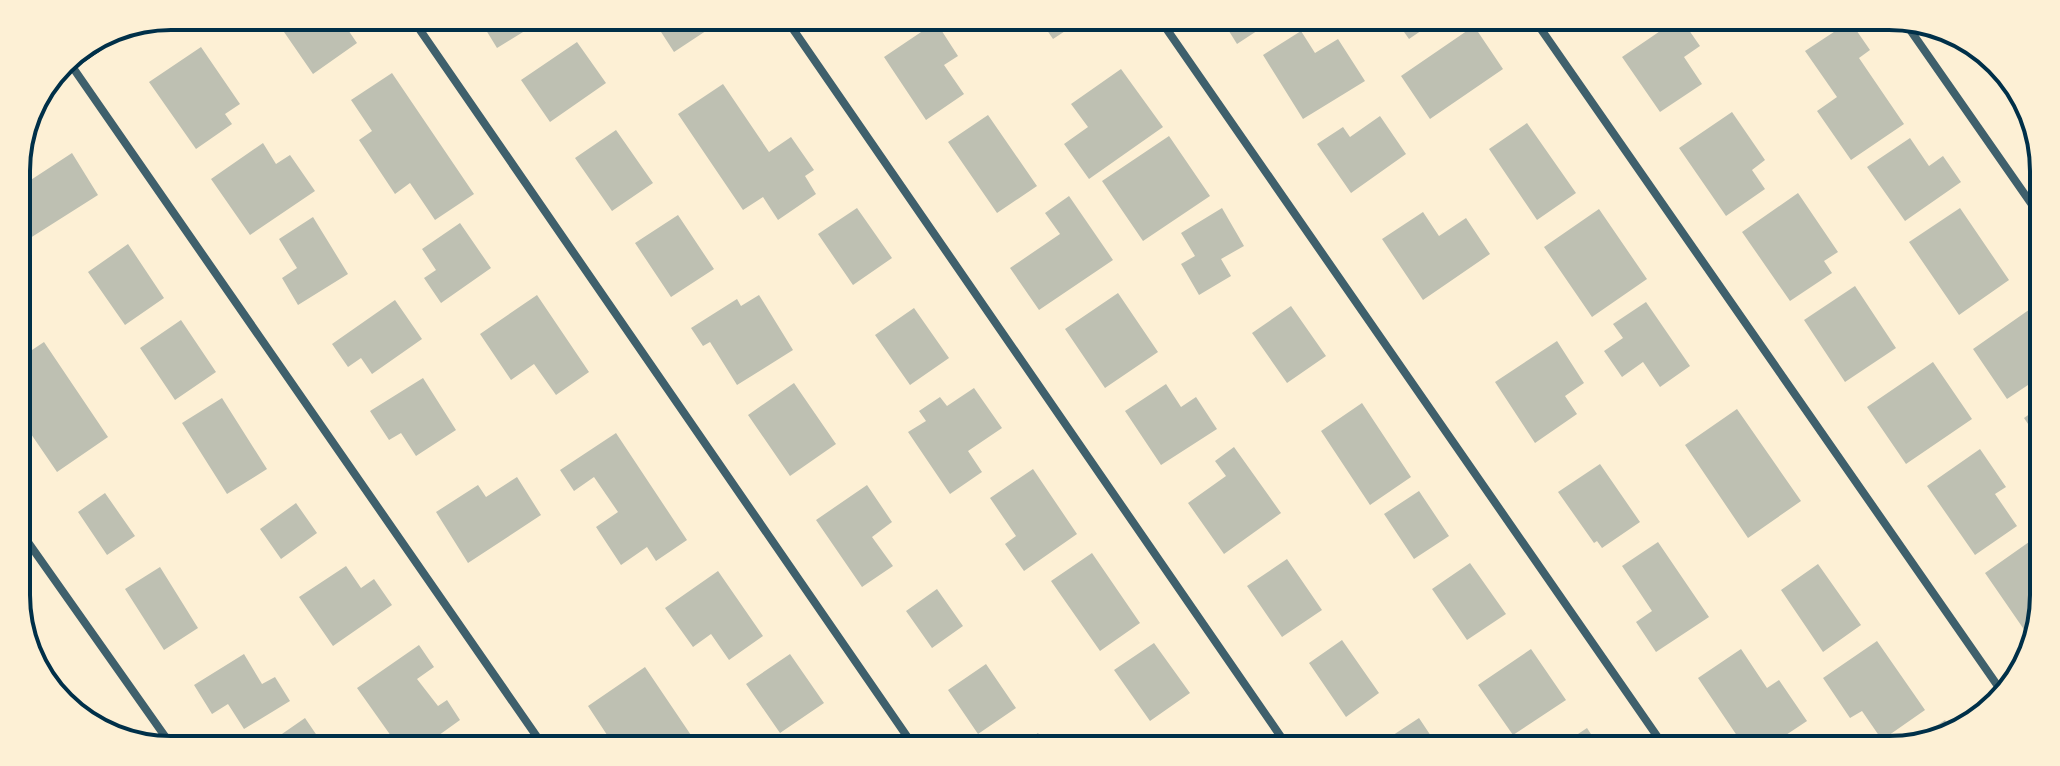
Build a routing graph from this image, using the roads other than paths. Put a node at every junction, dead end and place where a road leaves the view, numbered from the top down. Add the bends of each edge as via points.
1 (420, 30) edge
2 (794, 30) edge
3 (1167, 30) edge
4 (1542, 30) edge
5 (1912, 32) edge
6 (70, 73) edge
7 (2030, 202) edge
8 (30, 545) edge
9 (1997, 685) edge
10 (165, 736) edge
11 (536, 736) edge
12 (907, 736) edge
13 (1280, 736) edge
14 (1657, 736) edge

1 - 12 street
2 - 13 street
3 - 14 street
4 - 9 street
5 - 7 street
6 - 11 street
8 - 10 street

